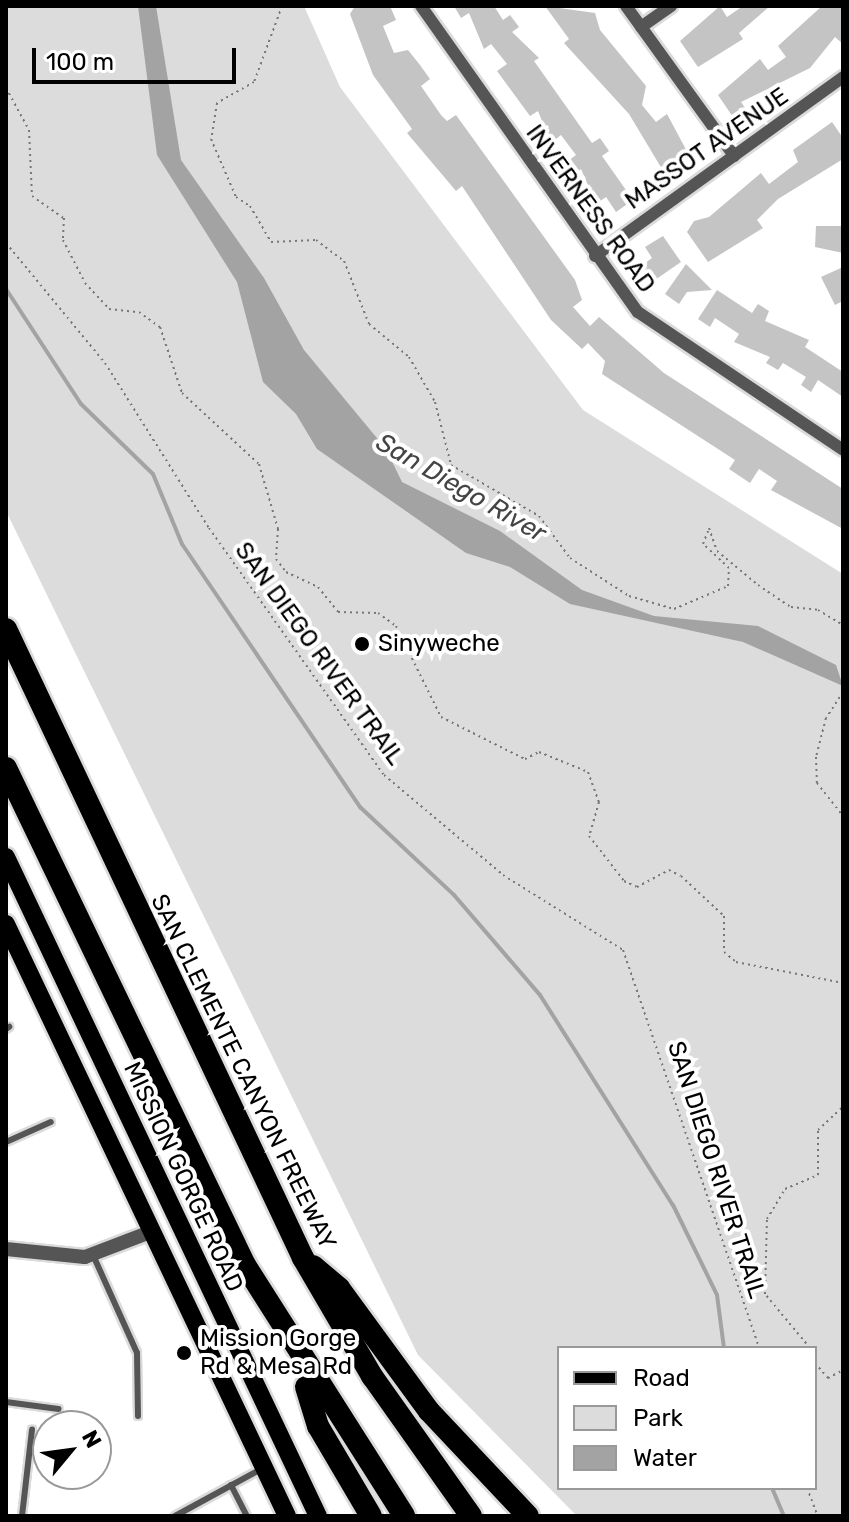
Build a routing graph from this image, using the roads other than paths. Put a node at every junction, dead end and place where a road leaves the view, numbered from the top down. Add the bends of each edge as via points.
1 (421, 6) edge
2 (626, 6) edge
3 (671, 6) edge
4 (641, 27) junction
5 (843, 77) edge
6 (734, 156) junction
7 (595, 256) junction
8 (843, 450) edge
9 (6, 629) edge
10 (6, 768) edge
11 (6, 857) edge
12 (6, 924) edge
13 (51, 1122) dead end
14 (6, 1142) edge
15 (176, 1220) junction
16 (150, 1232) junction
17 (6, 1249) edge
18 (93, 1255) junction
19 (303, 1258) junction
20 (298, 1359) junction
21 (6, 1402) edge
22 (59, 1409) dead end
23 (138, 1416) dead end
24 (32, 1430) dead end
25 (290, 1456) junction
26 (264, 1468) junction
27 (231, 1485) junction
28 (22, 1516) edge
29 (175, 1516) edge
30 (247, 1516) edge
31 (287, 1516) edge
32 (318, 1516) edge
33 (371, 1516) edge
34 (404, 1516) edge
35 (471, 1516) edge
36 (528, 1516) edge

1 - 7 street, INVERNESS ROAD
2 - 4 street
3 - 4 street
4 - 6 street
5 - 6 street, MASSOT AVENUE
6 - 7 street, MASSOT AVENUE
7 - 8 street, INVERNESS ROAD via 648,321
9 - 19 highway, SAN CLEMENTE CANYON FREEWAY
10 - 20 highway via 188,1152
11 - 15 main road, MISSION GORGE ROAD
12 - 16 main road
13 - 14 lane
15 - 16 main road
15 - 25 main road, MISSION GORGE ROAD
16 - 18 street
16 - 26 main road
17 - 18 street
18 - 23 lane via 137,1353
19 - 35 highway, SAN CLEMENTE CANYON FREEWAY via 372,1376
19 - 36 highway via 339,1288 400,1376
20 - 33 highway via 318,1426
20 - 34 highway
21 - 22 lane
24 - 28 lane
25 - 26 main road
25 - 32 main road, MISSION GORGE ROAD
26 - 27 lane
26 - 31 main road
27 - 29 lane
27 - 30 lane

